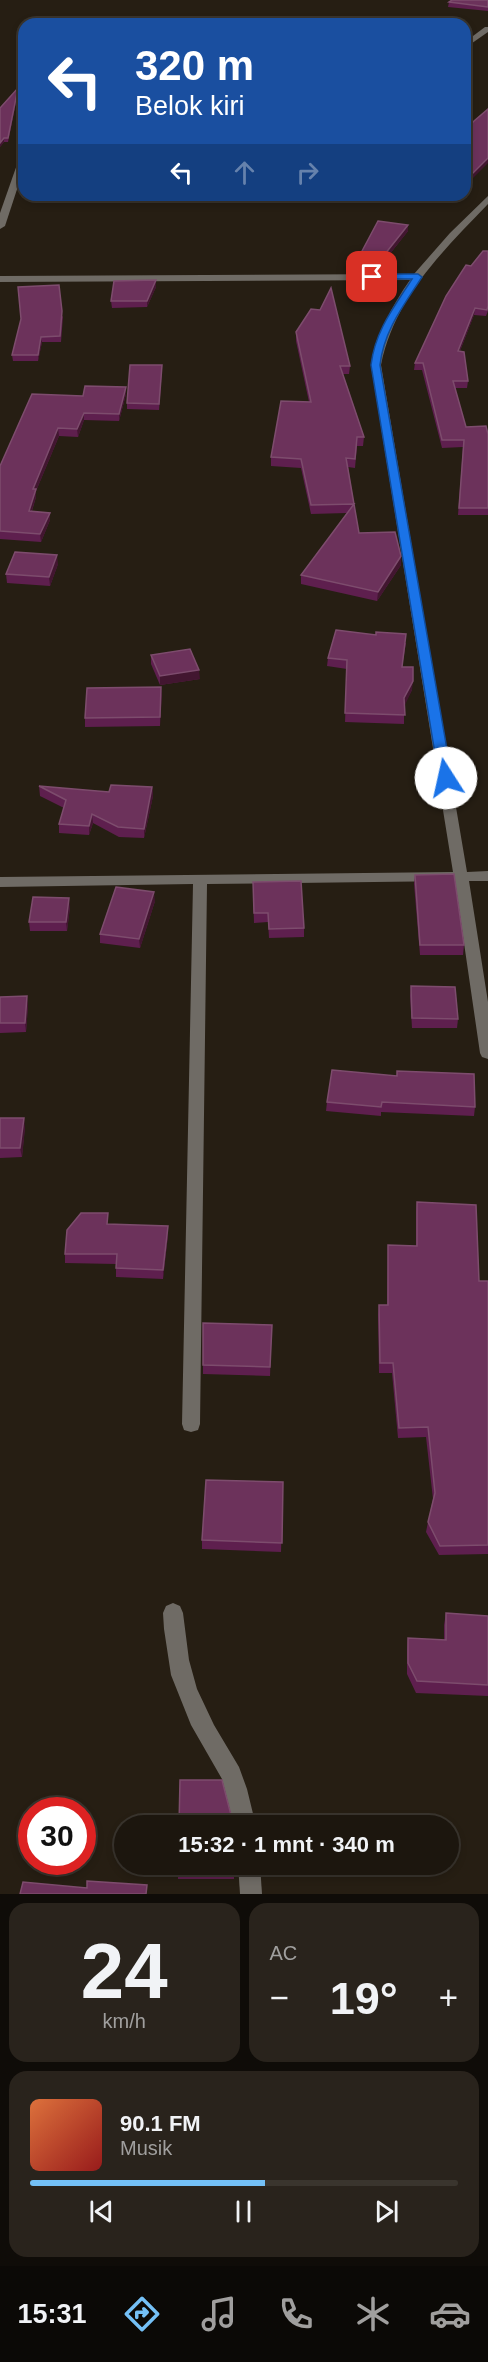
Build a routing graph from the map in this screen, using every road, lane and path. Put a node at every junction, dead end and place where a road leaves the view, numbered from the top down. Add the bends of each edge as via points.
1 (488, 29) edge
2 (471, 42) edge
3 (18, 174) edge
4 (488, 199) edge
5 (0, 226) edge
6 (418, 277) junction
7 (0, 279) edge
8 (488, 876) edge
9 (460, 877) junction
10 (200, 880) junction
11 (0, 882) edge
12 (488, 1053) edge
13 (191, 1424) dead end
14 (173, 1613) dead end
15 (243, 1815) edge
16 (249, 1875) edge
17 (250, 1894) edge

1 - 2 street
3 - 5 street
4 - 6 street
6 - 7 street
6 - 9 street via 387,325 378,345 376,365
8 - 9 street
9 - 10 street
9 - 12 street
10 - 11 street
10 - 13 street
14 - 15 street via 173,1643 183,1680 227,1766
16 - 17 street

